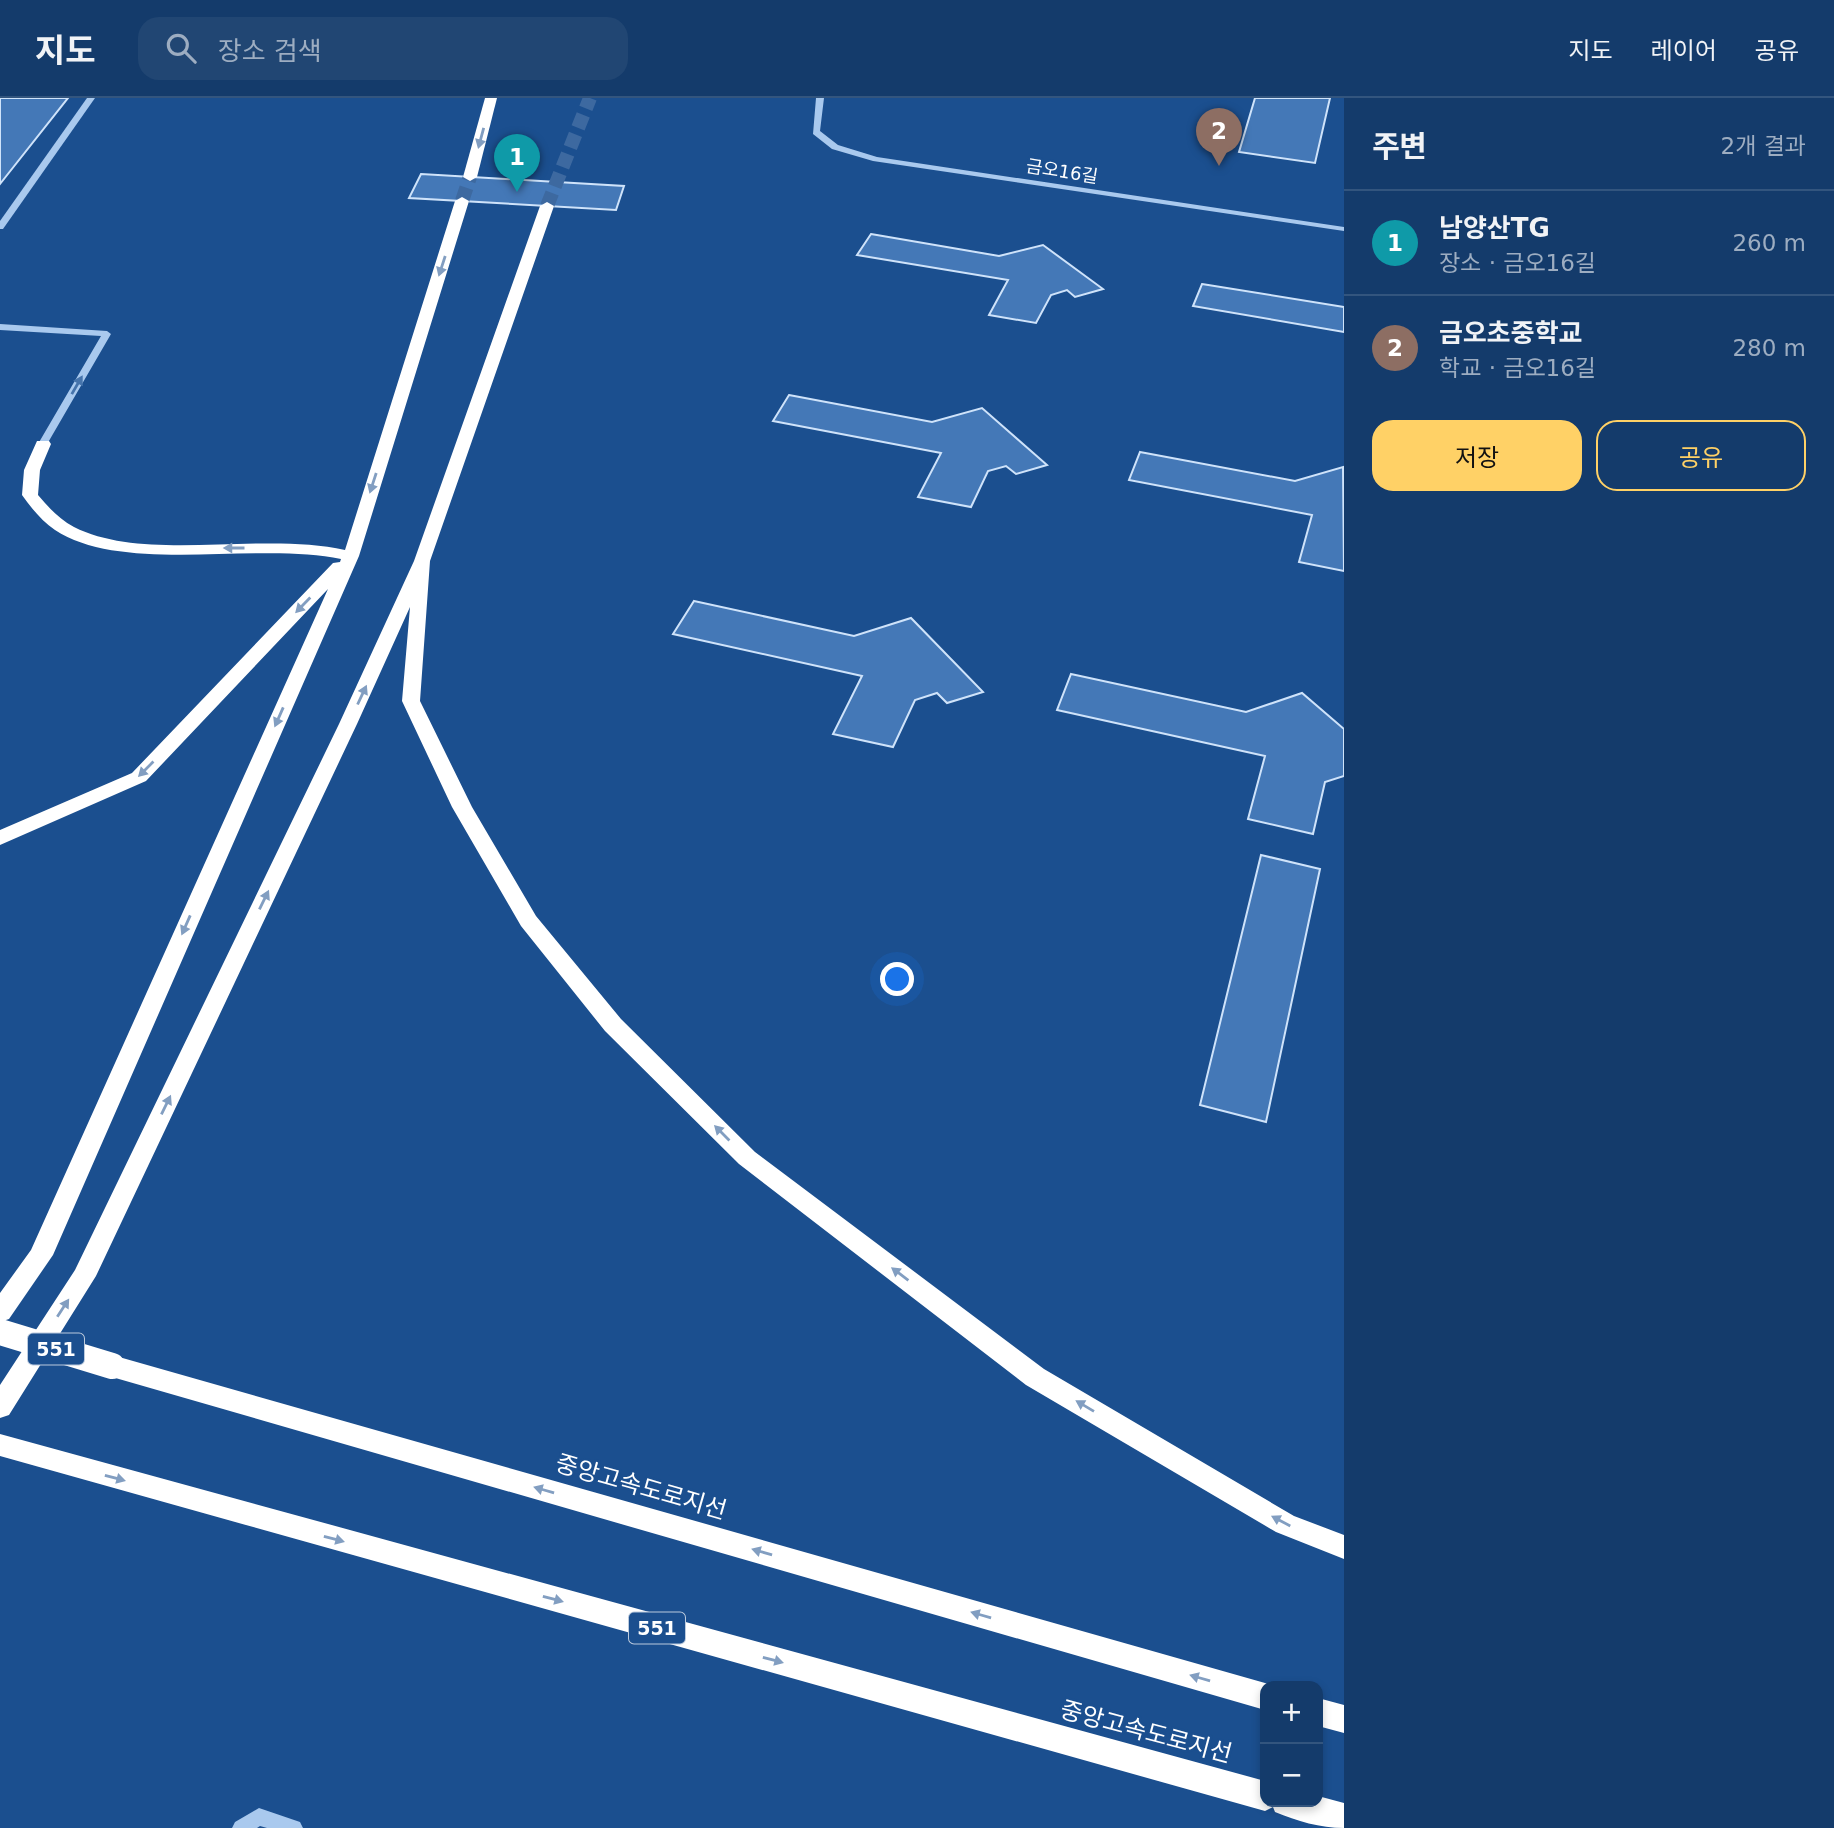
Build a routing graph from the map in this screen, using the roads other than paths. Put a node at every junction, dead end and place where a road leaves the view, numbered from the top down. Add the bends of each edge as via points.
1 (91, 98) edge
2 (491, 98) edge
3 (820, 98) edge
4 (470, 177) tunnel mouth
5 (462, 201) tunnel mouth
6 (547, 206) tunnel mouth
7 (0, 227) edge
8 (1344, 229) edge
9 (0, 327) edge
10 (43, 444) joint
11 (351, 556) junction
12 (422, 561) junction
13 (0, 838) edge
14 (0, 1312) edge
15 (0, 1332) edge
16 (0, 1407) edge
17 (0, 1445) edge
18 (1344, 1548) edge
19 (1260, 1695) edge
20 (1323, 1713) edge
21 (1344, 1719) edge
22 (1260, 1795) edge
23 (1304, 1807) edge
24 (1344, 1818) edge
25 (241, 1828) edge
26 (295, 1828) edge

1 - 7 street
2 -> 4 highway
3 - 8 street, 금오16길 via 816,132 835,147 876,159
5 -> 11 highway
6 - 12 highway
10 -> 9 street via 107,334
11 -> 10 highway via 309,548 164,548 73,533 45,515 30,495 32,470
11 -> 13 highway via 139,777
11 -> 14 highway via 41,1255
16 -> 12 highway via 84,1276
18 -> 12 highway via 1285,1524 1035,1377 747,1158 613,1024 528,921 462,807 411,701
19 -> 15 highway, 중앙고속도로지선 / 551, bridge
17 -> 22 highway, 중앙고속도로지선 / 551
20 - 21 highway
23 - 24 highway
25 - 26 street via 260,1817

